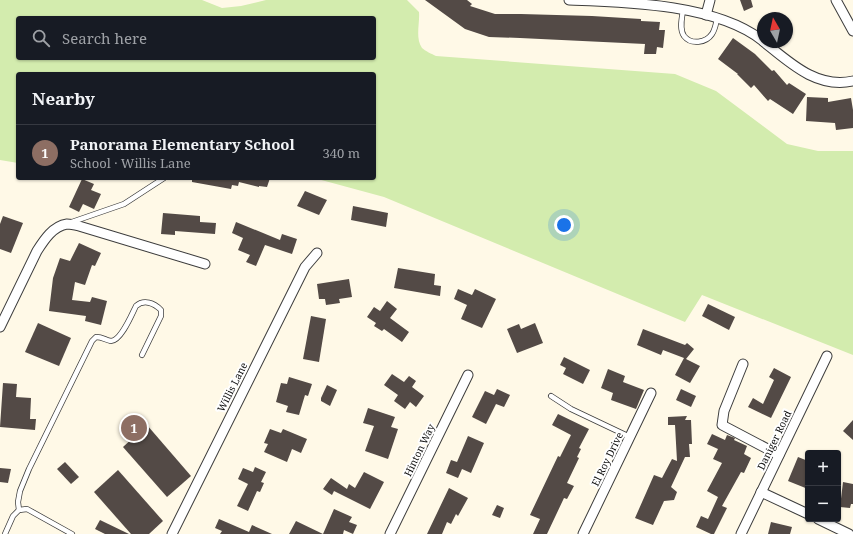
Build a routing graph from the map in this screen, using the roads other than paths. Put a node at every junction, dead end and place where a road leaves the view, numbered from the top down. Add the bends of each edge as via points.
1 (569, 0) edge
2 (710, 0) edge
3 (836, 0) edge
4 (683, 10) junction
5 (706, 15) junction
6 (718, 19) junction
7 (853, 31) edge
8 (757, 38) edge
9 (771, 48) edge
10 (853, 81) edge
11 (161, 180) edge
12 (66, 224) junction
13 (317, 253) dead end
14 (205, 264) dead end
15 (0, 326) edge
16 (142, 355) dead end
17 (827, 356) dead end
18 (743, 364) dead end
19 (468, 375) dead end
20 (652, 393) dead end
21 (551, 396) dead end
22 (630, 437) junction
23 (779, 455) junction
24 (761, 492) junction
25 (19, 510) junction
26 (805, 513) edge
27 (824, 522) edge
28 (5, 534) edge
29 (72, 534) edge
30 (172, 534) edge
31 (390, 534) edge
32 (583, 534) edge
33 (741, 534) edge
34 (849, 534) edge

1 - 4 street via 647,4
2 - 5 street
3 - 7 street
4 - 5 street
4 - 6 lane via 683,35 696,42 705,40 712,34
5 - 6 street
6 - 8 street via 747,30
9 - 10 street via 810,76 835,83
11 - 12 lane via 124,204
12 - 14 street
12 - 15 street via 56,228 44,240
13 - 30 street, Willis Lane via 305,267
16 - 25 lane via 161,310 146,302 140,302 136,306 116,340 96,337 92,341 29,469 20,491
17 - 23 street, Daniger Road
18 - 23 street via 724,411 722,425
19 - 31 street, Hinton Way
20 - 22 street, El Roy Drive
21 - 22 lane
22 - 32 street, El Roy Drive
23 - 24 street, Daniger Road
24 - 26 street
24 - 33 street, Daniger Road
25 - 28 lane via 13,516
25 - 29 lane via 27,509
27 - 34 street

